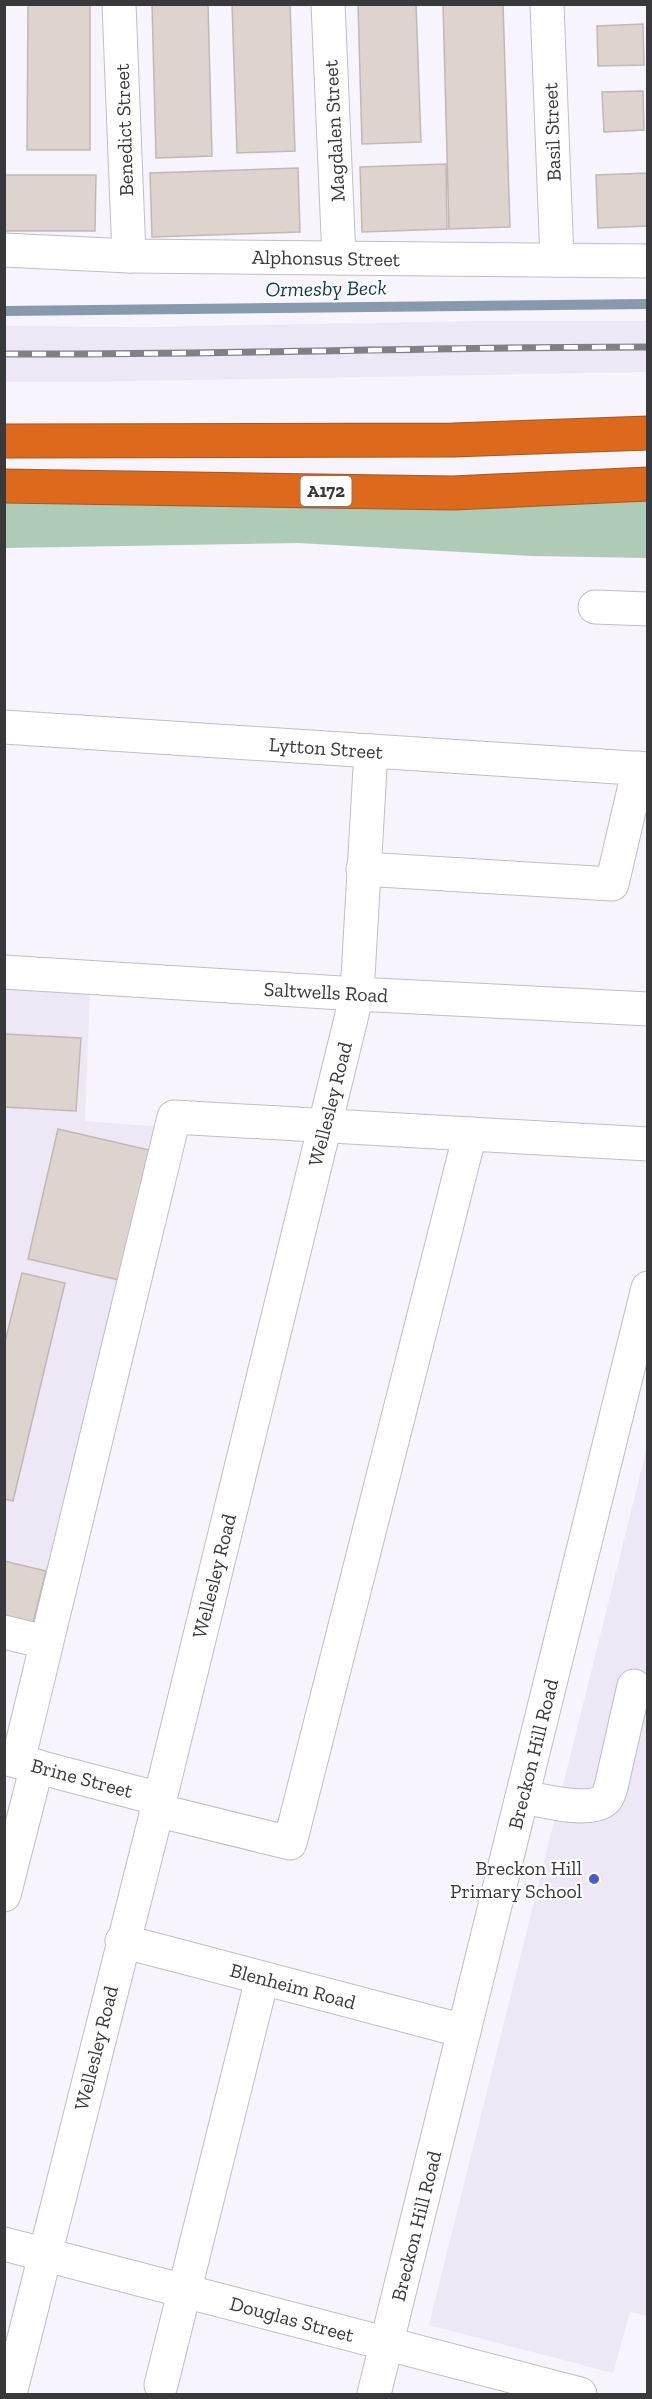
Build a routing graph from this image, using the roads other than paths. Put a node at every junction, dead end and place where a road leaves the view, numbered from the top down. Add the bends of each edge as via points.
1 (119, 4) edge
2 (328, 4) edge
3 (547, 4) edge
4 (4, 250) edge
5 (129, 256) junction
6 (339, 258) junction
7 (557, 260) junction
8 (648, 261) edge
9 (648, 433) edge
10 (4, 441) edge
11 (648, 484) edge
12 (4, 486) edge
13 (595, 607) dead end
14 (648, 609) edge
15 (4, 727) edge
16 (371, 751) junction
17 (643, 769) edge
18 (363, 869) junction
19 (4, 972) edge
20 (357, 994) junction
21 (648, 1009) edge
22 (324, 1127) junction
23 (470, 1134) junction
24 (648, 1144) edge
25 (648, 1288) edge
26 (4, 1632) edge
27 (45, 1642) junction
28 (634, 1686) dead end
29 (20, 1762) edge
30 (522, 1797) junction
31 (158, 1805) junction
32 (4, 1896) edge
33 (122, 1941) junction
34 (262, 1978) junction
35 (464, 2031) junction
36 (4, 2244) edge
37 (45, 2255) junction
38 (185, 2290) junction
39 (387, 2345) junction
40 (161, 2385) dead end
41 (10, 2394) edge
42 (374, 2394) edge
43 (580, 2394) edge

1 - 5 street, Benedict Street
2 - 6 street, Magdalen Street
3 - 7 street, Basil Street
4 - 5 street, Alphonsus Street
5 - 6 street, Alphonsus Street
6 - 7 street, Alphonsus Street
7 - 8 street, Alphonsus Street
9 - 10 highway via 453,440
11 - 12 highway, A172 via 453,494
13 - 14 street
15 - 16 street, Lytton Street
16 - 17 street, Lytton Street
16 - 18 street, Wellesley Road
17 - 18 street via 612,884
18 - 20 street, Wellesley Road
19 - 20 street, Saltwells Road
20 - 21 street, Saltwells Road
20 - 22 street, Wellesley Road
22 - 23 street
22 - 27 street via 174,1117
22 - 31 street, Wellesley Road
23 - 24 street
23 - 31 street, Brine Street via 290,1843
25 - 30 street, Breckon Hill Road
26 - 27 street
27 - 29 street
28 - 30 street via 611,1786 603,1802 582,1806
29 - 31 street, Brine Street
29 - 32 street
30 - 35 street, Breckon Hill Road
31 - 33 street, Wellesley Road
33 - 34 street, Blenheim Road
33 - 37 street, Wellesley Road
34 - 35 street, Blenheim Road
34 - 38 street
35 - 39 street, Breckon Hill Road
36 - 37 street, Douglas Street
37 - 38 street, Douglas Street
37 - 41 street, Wellesley Road
38 - 39 street, Douglas Street
38 - 40 street
39 - 42 street, Breckon Hill Road
39 - 43 street, Douglas Street

